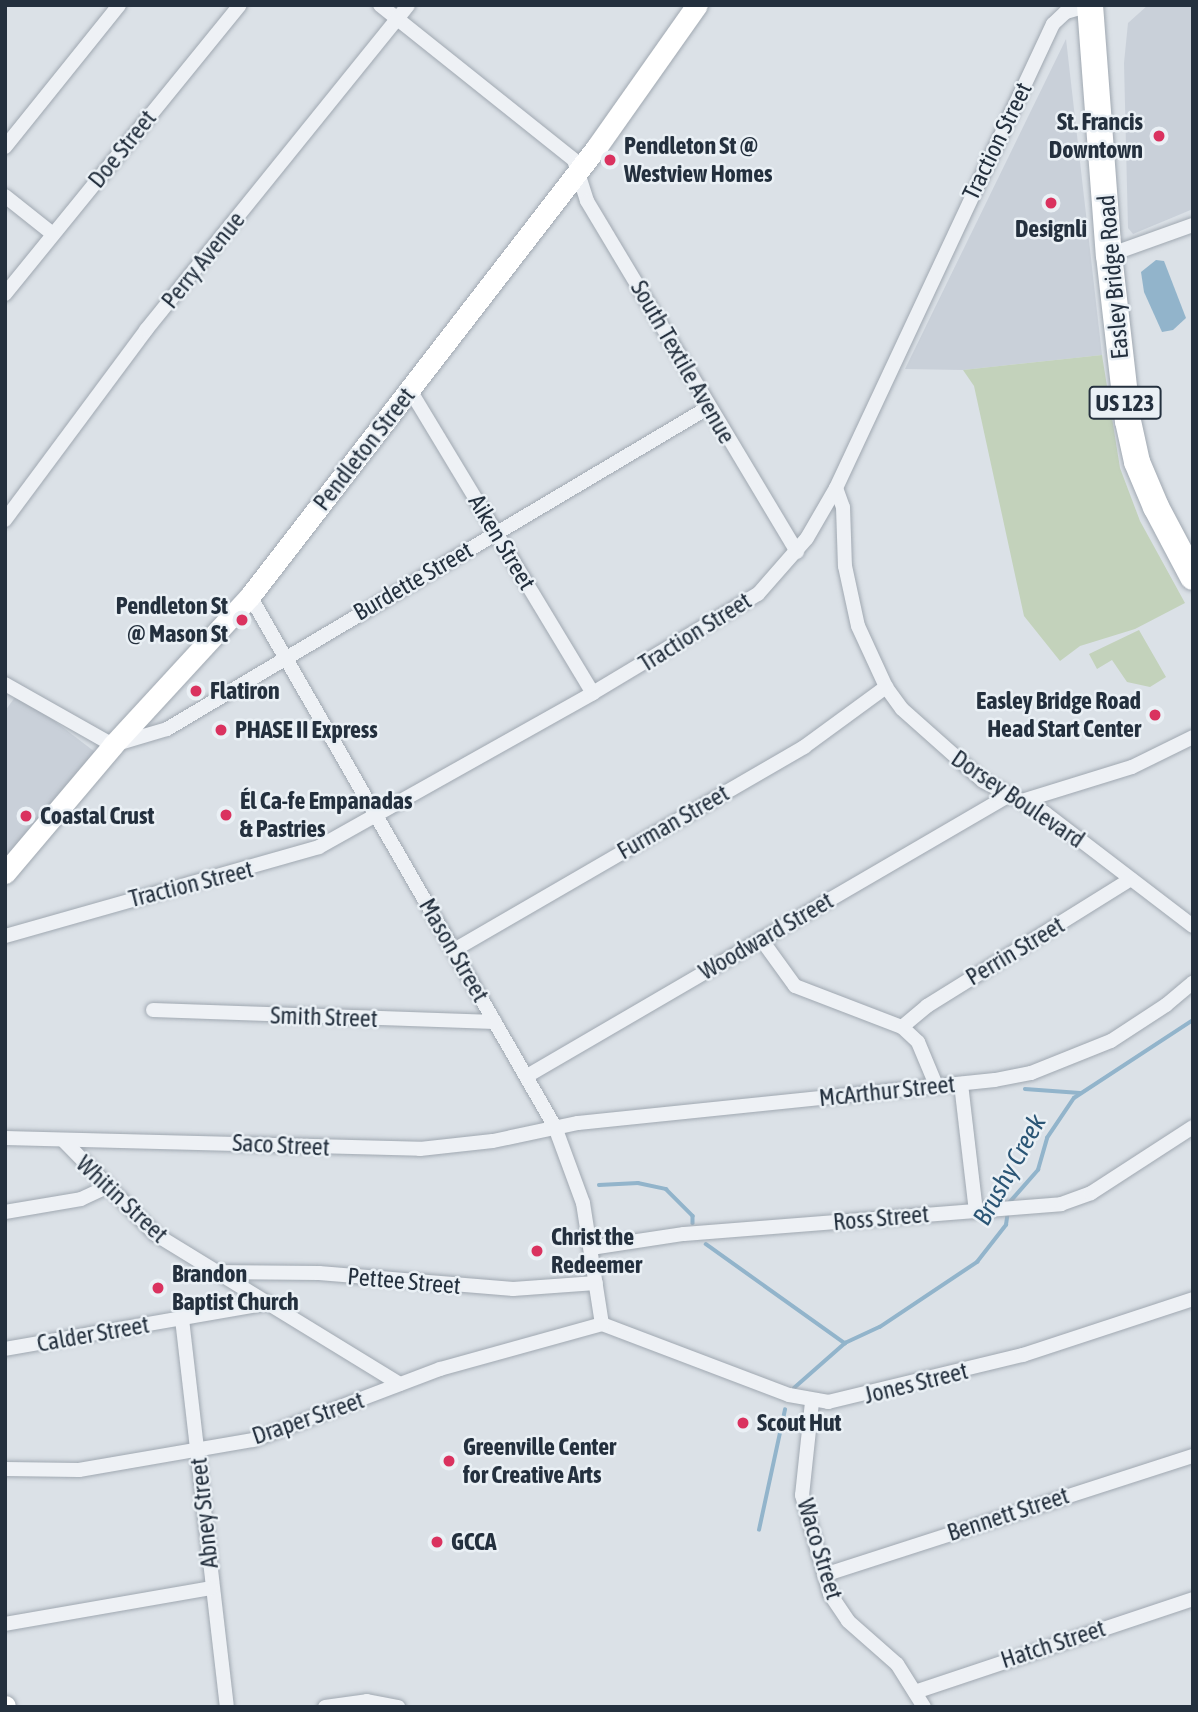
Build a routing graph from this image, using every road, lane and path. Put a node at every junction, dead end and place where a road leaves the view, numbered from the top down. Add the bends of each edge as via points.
1 (119, 5) edge
2 (240, 5) edge
3 (380, 5) edge
4 (408, 5) edge
5 (697, 5) edge
6 (1090, 5) edge
7 (398, 19) junction
8 (5, 147) edge
9 (580, 169) junction
10 (5, 196) edge
11 (1193, 225) edge
12 (53, 234) junction
13 (1109, 255) junction
14 (5, 293) edge
15 (410, 390) junction
16 (709, 407) junction
17 (836, 488) junction
18 (5, 520) edge
19 (497, 533) junction
20 (797, 552) junction
21 (1191, 571) edge
22 (250, 596) junction
23 (286, 658) junction
24 (886, 687) junction
25 (7, 690) edge
26 (593, 693) junction
27 (1193, 737) edge
28 (113, 746) junction
29 (1006, 797) junction
30 (1022, 801) junction
31 (377, 816) junction
32 (5, 873) edge
33 (1131, 879) junction
34 (1193, 926) edge
35 (5, 936) edge
36 (761, 939) junction
37 (454, 950) junction
38 (1193, 982) edge
39 (153, 1010) dead end
40 (495, 1022) junction
41 (902, 1027) junction
42 (527, 1076) junction
43 (961, 1084) junction
44 (936, 1086) junction
45 (1193, 1127) edge
46 (555, 1128) junction
47 (5, 1138) edge
48 (64, 1141) junction
49 (105, 1188) junction
50 (975, 1211) junction
51 (5, 1212) edge
52 (591, 1248) junction
53 (213, 1272) junction
54 (596, 1283) junction
55 (1193, 1299) edge
56 (263, 1304) junction
57 (182, 1319) junction
58 (601, 1324) junction
59 (5, 1349) edge
60 (400, 1384) junction
61 (811, 1402) junction
62 (197, 1448) junction
63 (1193, 1456) edge
64 (5, 1469) edge
65 (824, 1575) junction
66 (211, 1588) junction
67 (1193, 1599) edge
68 (5, 1624) edge
69 (915, 1692) junction
70 (227, 1707) edge
71 (325, 1707) edge
72 (398, 1707) edge
73 (924, 1707) edge

1 - 8 street
2 - 12 street, Doe Street
3 - 7 street
4 - 7 street, Perry Avenue
5 - 9 main road, Pendleton Street
6 - 13 highway, Easley Bridge Road / US 123
6 - 17 street, Traction Street via 1066,12 1054,24
7 - 9 street via 561,145
7 - 18 street, Perry Avenue via 146,330
9 - 15 main road, Pendleton Street
9 - 16 street, South Textile Avenue via 587,201
10 - 12 street
11 - 13 street
12 - 14 street, Doe Street
13 - 21 highway, Easley Bridge Road / US 123 via 1137,462
15 - 19 street, Aiken Street
15 - 22 main road, Pendleton Street
16 - 19 street, Burdette Street
16 - 20 street, South Textile Avenue
17 - 20 street, Traction Street
17 - 24 street, Dorsey Boulevard via 843,507 852,605
19 - 23 street, Burdette Street
19 - 26 street, Aiken Street
20 - 26 street, Traction Street via 765,587 731,613
22 - 23 street, Mason Street
22 - 28 main road, Pendleton Street
23 - 28 street, Burdette Street via 167,729
23 - 31 street, Mason Street
24 - 29 street, Dorsey Boulevard via 920,728
24 - 37 street, Furman Street via 804,747
25 - 28 street
26 - 31 street, Traction Street
27 - 30 street via 1124,769
28 - 32 main road, Pendleton Street
29 - 30 street, Dorsey Boulevard
29 - 36 street, Woodward Street
30 - 33 street, Dorsey Boulevard
31 - 35 street, Traction Street via 284,860
31 - 37 street, Mason Street
33 - 34 street, Dorsey Boulevard
33 - 41 street, Perrin Street via 927,1006
36 - 41 street via 795,986
36 - 42 street, Woodward Street
37 - 40 street, Mason Street
38 - 43 street, McArthur Street via 1144,1021 1083,1054 1031,1073
39 - 40 street, Smith Street
40 - 42 street, Mason Street
41 - 44 street via 921,1048
42 - 46 street, Mason Street
43 - 44 street, McArthur Street
43 - 50 street
44 - 46 street, McArthur Street
45 - 50 street, Ross Street via 1091,1193 1061,1204
46 - 48 street, Saco Street via 493,1142 420,1149
46 - 52 street, Mason Street via 578,1183
47 - 48 street, Saco Street
48 - 49 street, Whitin Street
49 - 51 street via 81,1199
49 - 53 street, Whitin Street via 155,1234
50 - 52 street, Ross Street via 684,1234
52 - 54 street, Mason Street
53 - 54 street, Pettee Street via 319,1273 501,1289
53 - 56 street, Whitin Street
54 - 58 street, Mason Street
55 - 61 street, Jones Street via 916,1385 856,1399
56 - 57 street, Calder Street
56 - 60 street, Whitin Street
57 - 59 street, Calder Street
57 - 62 street, Abney Street
58 - 60 street, Draper Street
58 - 61 street, Jones Street
60 - 62 street, Draper Street via 282,1432
61 - 65 street, Waco Street via 802,1495
62 - 64 street, Draper Street via 79,1470
62 - 66 street, Abney Street via 209,1525
63 - 65 street, Bennett Street
65 - 69 street, Waco Street via 841,1614 897,1664
66 - 68 street
66 - 70 street, Abney Street
67 - 69 street, Hatch Street
69 - 73 street, Waco Street
71 - 72 street via 366,1701

